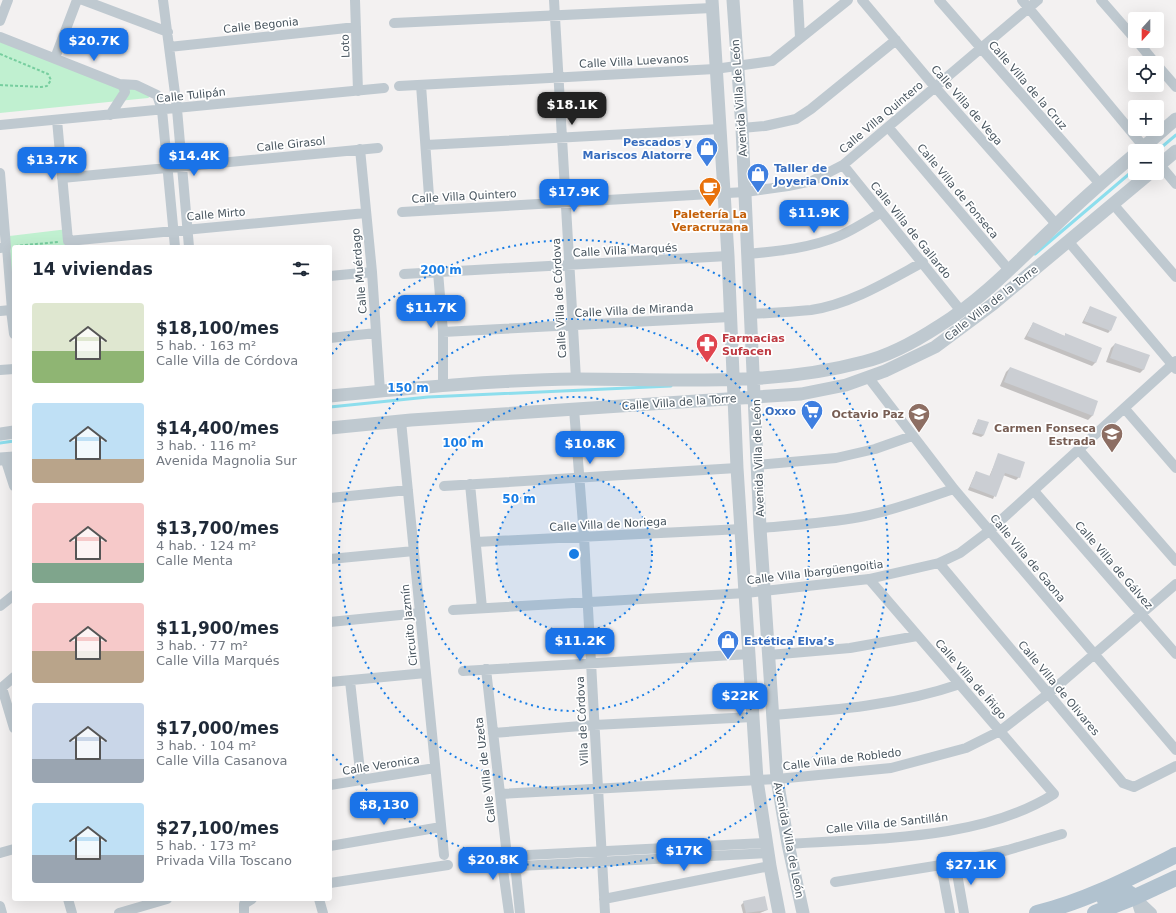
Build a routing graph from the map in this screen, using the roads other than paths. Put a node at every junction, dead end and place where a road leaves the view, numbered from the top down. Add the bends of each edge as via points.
1 (8, 0) edge
2 (77, 0) edge
3 (83, 0) edge
4 (163, 0) edge
5 (355, 0) edge
6 (554, 0) edge
7 (733, 0) edge
8 (798, 0) edge
9 (848, 0) edge
10 (862, 0) edge
11 (939, 0) edge
12 (1038, 0) edge
13 (1101, 0) edge
14 (712, 4) edge
15 (1025, 4) edge
16 (555, 15) junction
17 (0, 21) edge
18 (394, 23) dead end
19 (356, 28) junction
20 (1128, 31) edge
21 (168, 32) junction
22 (0, 37) edge
23 (800, 38) junction
24 (896, 40) junction
25 (169, 47) junction
26 (1143, 48) edge
27 (980, 49) junction
28 (1149, 56) edge
29 (55, 58) junction
30 (737, 66) junction
31 (715, 68) junction
32 (1164, 73) edge
33 (559, 77) junction
34 (119, 84) junction
35 (421, 85) junction
36 (399, 86) dead end
37 (935, 87) junction
38 (1176, 87) edge
39 (384, 88) dead end
40 (358, 91) junction
41 (177, 109) junction
42 (162, 110) junction
43 (110, 115) junction
44 (1176, 119) edge
45 (57, 120) junction
46 (0, 125) edge
47 (742, 128) junction
48 (888, 128) junction
49 (720, 129) junction
50 (562, 138) junction
51 (1134, 144) edge
52 (1147, 144) edge
53 (426, 145) junction
54 (378, 148) dead end
55 (360, 149) junction
56 (1176, 151) edge
57 (1128, 160) edge
58 (1164, 161) edge
59 (843, 165) junction
60 (182, 167) junction
61 (168, 168) junction
62 (0, 173) edge
63 (1164, 174) edge
64 (62, 178) junction
65 (1142, 180) edge
66 (1100, 184) junction
67 (1176, 184) edge
68 (0, 185) edge
69 (745, 192) junction
70 (724, 193) junction
71 (566, 202) junction
72 (1113, 204) junction
73 (430, 210) junction
74 (366, 212) junction
75 (402, 212) dead end
76 (880, 213) junction
77 (1056, 224) junction
78 (187, 229) junction
79 (173, 230) junction
80 (1068, 241) junction
81 (68, 244) edge
82 (175, 245) edge
83 (189, 245) edge
84 (3, 248) edge
85 (748, 254) junction
86 (728, 256) junction
87 (923, 262) junction
88 (570, 265) junction
89 (1009, 270) junction
90 (372, 272) junction
91 (438, 272) junction
92 (404, 274) dead end
93 (332, 276) edge
94 (1176, 277) edge
95 (11, 310) junction
96 (0, 311) edge
97 (961, 311) junction
98 (750, 314) junction
99 (730, 317) junction
100 (12, 318) edge
101 (573, 325) junction
102 (443, 332) junction
103 (376, 333) junction
104 (332, 338) edge
105 (1175, 365) edge
106 (12, 369) edge
107 (0, 370) edge
108 (868, 377) junction
109 (754, 378) junction
110 (576, 380) junction
111 (733, 381) junction
112 (443, 385) junction
113 (380, 391) junction
114 (332, 396) edge
115 (755, 397) junction
116 (734, 398) junction
117 (574, 409) junction
118 (1125, 409) junction
119 (401, 421) junction
120 (332, 428) edge
121 (12, 432) edge
122 (0, 434) edge
123 (912, 436) junction
124 (1079, 450) junction
125 (6, 458) edge
126 (757, 465) junction
127 (737, 468) junction
128 (1176, 468) edge
129 (580, 476) junction
130 (12, 479) edge
131 (470, 484) junction
132 (444, 486) dead end
133 (954, 489) junction
134 (408, 490) junction
135 (1034, 490) junction
136 (332, 498) edge
137 (760, 528) junction
138 (742, 529) junction
139 (989, 531) junction
140 (584, 537) junction
141 (476, 542) junction
142 (414, 551) junction
143 (332, 559) edge
144 (1176, 561) edge
145 (938, 563) junction
146 (869, 579) junction
147 (1176, 584) edge
148 (764, 591) junction
149 (746, 593) junction
150 (12, 597) edge
151 (588, 601) junction
152 (0, 606) edge
153 (482, 608) junction
154 (453, 610) dead end
155 (420, 613) junction
156 (1141, 614) junction
157 (332, 622) edge
158 (917, 636) junction
159 (750, 654) junction
160 (1094, 654) junction
161 (1176, 654) edge
162 (769, 655) junction
163 (592, 663) junction
164 (486, 669) junction
165 (463, 671) dead end
166 (426, 673) junction
167 (12, 679) edge
168 (350, 680) junction
169 (332, 682) edge
170 (960, 684) junction
171 (1, 688) edge
172 (1048, 694) junction
173 (773, 715) junction
174 (753, 717) junction
175 (12, 722) edge
176 (594, 725) junction
177 (1000, 731) junction
178 (493, 733) junction
179 (1176, 750) edge
180 (1176, 766) edge
181 (435, 768) junction
182 (777, 779) junction
183 (361, 780) junction
184 (756, 780) junction
185 (332, 785) edge
186 (598, 788) junction
187 (500, 794) junction
188 (1054, 794) joint
189 (441, 827) junction
190 (1062, 834) dead end
191 (788, 844) junction
192 (332, 846) edge
193 (12, 850) edge
194 (0, 853) edge
195 (768, 854) junction
196 (444, 855) dead end
197 (1176, 855) edge
198 (507, 856) junction
199 (601, 856) junction
200 (955, 862) junction
201 (941, 865) junction
202 (448, 866) dead end
203 (1176, 866) edge
204 (1176, 878) edge
205 (835, 882) dead end
206 (332, 883) edge
207 (1135, 898) junction
208 (604, 899) junction
209 (69, 901) edge
210 (152, 901) edge
211 (249, 901) edge
212 (320, 901) edge
213 (136, 903) edge
214 (0, 906) edge
215 (1044, 911) edge
216 (2, 913) edge
217 (72, 913) edge
218 (119, 913) edge
219 (244, 913) edge
220 (323, 913) edge
221 (509, 913) edge
222 (520, 913) edge
223 (605, 913) edge
224 (779, 913) edge
225 (803, 913) edge
226 (950, 913) edge
227 (964, 913) edge
228 (1095, 913) edge
229 (1140, 913) edge
230 (1152, 913) edge

1 - 17 street
2 - 29 street
3 - 21 street
4 - 21 street
5 - 19 street, Loto
6 - 16 street, Calle Villa de Córdova
7 - 30 street, Avenida Villa de León
8 - 23 street
9 - 23 street, Calle Villa Luevanos
10 - 24 street, Calle Villa de Vega
11 - 27 street, Calle Villa de la Cruz
12 - 15 street, Calle Villa Quintero
13 - 20 street
14 - 16 street
14 - 31 street, Avenida Villa de León
15 - 27 street, Calle Villa Quintero
15 - 51 street
16 - 18 street
16 - 33 street, Calle Villa de Córdova
19 - 25 street, Calle Begonia
19 - 40 street, Loto
21 - 25 street
22 - 29 street
23 - 30 street, Calle Villa Luevanos via 772,61
24 - 37 street, Calle Villa de Vega
24 - 47 street via 796,119
25 - 41 street
26 - 28 street
27 - 37 street, Calle Villa Quintero
27 - 66 street, Calle Villa de la Cruz
29 - 34 street
30 - 31 street, Calle Villa Luevanos
30 - 47 street, Avenida Villa de León
31 - 33 street, Calle Villa Luevanos
31 - 49 street, Avenida Villa de León
32 - 38 street
33 - 35 street, Calle Villa Luevanos
33 - 50 street, Calle Villa de Córdova
34 - 42 street via 136,86 157,95
34 - 43 street via 125,92
35 - 36 street, Calle Villa Luevanos
35 - 53 street
37 - 48 street, Calle Villa Quintero
37 - 77 street, Calle Villa de Vega
39 - 40 street, Calle Tulipán
40 - 41 street, Calle Tulipán
41 - 42 street, Calle Tulipán
41 - 60 street
42 - 43 street, Calle Tulipán
42 - 61 street
43 - 45 street, Calle Tulipán
44 - 52 street, Calle Villa de la Torre
45 - 46 street, Calle Tulipán
45 - 64 street
47 - 69 street, Avenida Villa de León
48 - 59 street, Calle Villa Quintero
48 - 89 street, Calle Villa de Fonseca
49 - 50 street
49 - 70 street, Avenida Villa de León
50 - 53 street
50 - 71 street, Calle Villa de Córdova
53 - 73 street
54 - 55 street, Calle Girasol
55 - 60 street, Calle Girasol
55 - 74 street, Calle Muérdago
56 - 58 street, Calle Villa de la Torre
57 - 66 street, Calle Villa de la Torre
59 - 69 street, Calle Villa Quintero via 812,181
59 - 76 street, Calle Villa de Gallardo
60 - 61 street, Calle Girasol
60 - 78 street
61 - 64 street, Calle Girasol
61 - 79 street
62 - 68 street
63 - 67 street
64 - 81 street
65 - 72 street, Calle Villa de la Torre
66 - 77 street, Calle Villa de la Torre
68 - 84 street
69 - 70 street, Calle Villa Quintero
69 - 85 street, Avenida Villa de León
70 - 71 street, Calle Villa Quintero
70 - 86 street, Avenida Villa de León
71 - 73 street, Calle Villa Quintero
71 - 88 street, Calle Villa de Córdova
72 - 80 street, Calle Villa de la Torre
72 - 94 street
73 - 75 street, Calle Villa Quintero
74 - 78 street, Calle Mirto
74 - 90 street, Calle Muérdago
76 - 85 street via 841,236 816,245
76 - 87 street, Calle Villa de Gallardo
77 - 89 street, Calle Villa de la Torre
78 - 79 street, Calle Mirto
78 - 83 street
79 - 81 street, Calle Mirto
79 - 82 street
80 - 105 street
80 - 108 street, Calle Villa de la Torre via 993,304 934,348 885,372
84 - 95 street
85 - 98 street, Avenida Villa de León
86 - 88 street, Calle Villa Marqués
86 - 99 street, Avenida Villa de León
87 - 97 street, Calle Villa de Gallardo
87 - 98 street via 872,290 832,305 812,310
88 - 91 street, Calle Villa Marqués
88 - 101 street, Calle Villa de Córdova
89 - 97 street, Calle Villa de la Torre
90 - 93 street
90 - 103 street, Calle Muérdago
91 - 92 street, Calle Villa Marqués
91 - 102 street
95 - 96 street
95 - 100 street
97 - 109 street, Calle Villa de la Torre via 901,347 865,362 804,375
98 - 109 street, Avenida Villa de León
99 - 101 street, Calle Villa de Miranda
99 - 111 street, Avenida Villa de León
101 - 102 street, Calle Villa de Miranda
101 - 110 street, Calle Villa de Córdova
102 - 112 street
103 - 104 street
103 - 113 street, Calle Muérdago
105 - 118 street, Calle Villa Ibargüengoitia
106 - 107 street
108 - 115 street, Calle Villa de la Torre via 801,394
108 - 123 street, Calle Villa de Gaona
109 - 111 street, Calle Villa de la Torre
109 - 115 street, Avenida Villa de León
110 - 111 street, Calle Villa de la Torre
110 - 112 street, Calle Villa de la Torre
111 - 116 street, Avenida Villa de León
112 - 113 street, Calle Villa de la Torre
113 - 114 street, Calle Villa de la Torre
115 - 116 street, Calle Villa de la Torre
115 - 126 street, Avenida Villa de León
116 - 117 street, Calle Villa de la Torre
116 - 127 street, Avenida Villa de León
117 - 119 street, Calle Villa de la Torre
117 - 129 street, Villa de Córdova
118 - 124 street, Calle Villa Ibargüengoitia
118 - 128 street
119 - 120 street, Calle Villa de la Torre
119 - 134 street, Circuito Jazmín
121 - 122 street
123 - 126 street via 875,449 836,458
123 - 133 street, Calle Villa de Gaona
124 - 135 street, Calle Villa Ibargüengoitia
124 - 144 street
125 - 130 street
126 - 137 street, Avenida Villa de León
127 - 129 street
127 - 138 street, Avenida Villa de León
129 - 131 street
129 - 140 street, Villa de Córdova
131 - 132 street
131 - 141 street
133 - 137 street via 861,517
133 - 139 street, Calle Villa de Gaona
134 - 136 street
134 - 142 street, Circuito Jazmín
135 - 139 street, Calle Villa Ibargüengoitia
135 - 156 street, Calle Villa de Gálvez
137 - 148 street, Avenida Villa de León
138 - 140 street, Calle Villa de Noriega
138 - 149 street, Avenida Villa de León
139 - 145 street, Calle Villa Ibargüengoitia via 960,553
139 - 160 street, Calle Villa de Gaona
140 - 141 street, Calle Villa de Noriega
140 - 151 street, Villa de Córdova
141 - 153 street
142 - 143 street
142 - 155 street, Circuito Jazmín
145 - 146 street, Calle Villa Ibargüengoitia
145 - 172 street, Calle Villa de Olivares
146 - 148 street, Calle Villa Ibargüengoitia
146 - 158 street, Calle Villa de Íñigo
147 - 156 street, Calle Villa de Robledo
148 - 149 street, Calle Villa Ibargüengoitia
148 - 162 street, Avenida Villa de León
149 - 151 street, Calle Villa Ibargüengoitia
149 - 159 street, Avenida Villa de León
150 - 152 street
151 - 153 street, Calle Villa Ibargüengoitia
151 - 163 street, Villa de Córdova
153 - 154 street, Calle Villa Ibargüengoitia
155 - 157 street
155 - 166 street, Circuito Jazmín
156 - 160 street, Calle Villa de Robledo
156 - 161 street, Calle Villa de Gálvez
158 - 162 street via 850,648
158 - 170 street, Calle Villa de Íñigo
159 - 163 street
159 - 174 street, Avenida Villa de León
160 - 172 street, Calle Villa de Robledo
160 - 179 street, Calle Villa de Gaona
162 - 173 street, Avenida Villa de León
163 - 164 street
163 - 176 street, Villa de Córdova
164 - 165 street
164 - 178 street, Calle Villa de Uzeta
166 - 168 street
166 - 181 street, Circuito Jazmín
167 - 171 street
168 - 169 street
168 - 183 street
170 - 173 street via 928,695 855,708
170 - 177 street, Calle Villa de Íñigo
171 - 175 street
172 - 177 street, Calle Villa de Robledo
172 - 180 street, Calle Villa de Olivares via 1123,783 1134,787
173 - 182 street, Avenida Villa de León
174 - 176 street
174 - 184 street, Avenida Villa de León
176 - 178 street
176 - 186 street, Villa de Córdova
177 - 182 street, Calle Villa de Robledo via 966,748 891,768
177 - 188 street, Calle Villa de Íñigo
178 - 187 street, Calle Villa de Uzeta
181 - 183 street, Calle Veronica
181 - 189 street, Circuito Jazmín
182 - 184 street, Calle Villa de Robledo
182 - 191 street, Avenida Villa de León
183 - 185 street, Calle Veronica
184 - 186 street, Calle Villa de Robledo
184 - 195 street, Avenida Villa de León
186 - 187 street, Calle Villa de Robledo
186 - 199 street, Villa de Córdova
187 - 198 street, Calle Villa de Uzeta
188 - 191 street, Calle Villa de Santillán via 1040,803 1008,816 933,833
189 - 192 street
189 - 196 street, Circuito Jazmín
190 - 200 street
191 - 225 street, Avenida Villa de León
193 - 194 street
195 - 199 street
195 - 208 street
195 - 224 street, Avenida Villa de León
197 - 215 main road via 1106,888
198 - 199 street
198 - 221 street, Calle Villa de Uzeta via 502,862
199 - 208 street, Villa de Córdova
199 - 222 street via 517,868
200 - 201 street
200 - 227 street
201 - 205 street
201 - 226 street
202 - 206 street
203 - 207 main road via 1142,884 1137,889
204 - 207 main road
207 - 215 main road via 1129,893 1120,893 1064,912
207 - 228 main road
207 - 229 street
207 - 230 street
208 - 223 street, Villa de Córdova
209 - 217 street
210 - 213 street
211 - 219 street via 244,904
212 - 220 street
213 - 218 street
214 - 216 street

